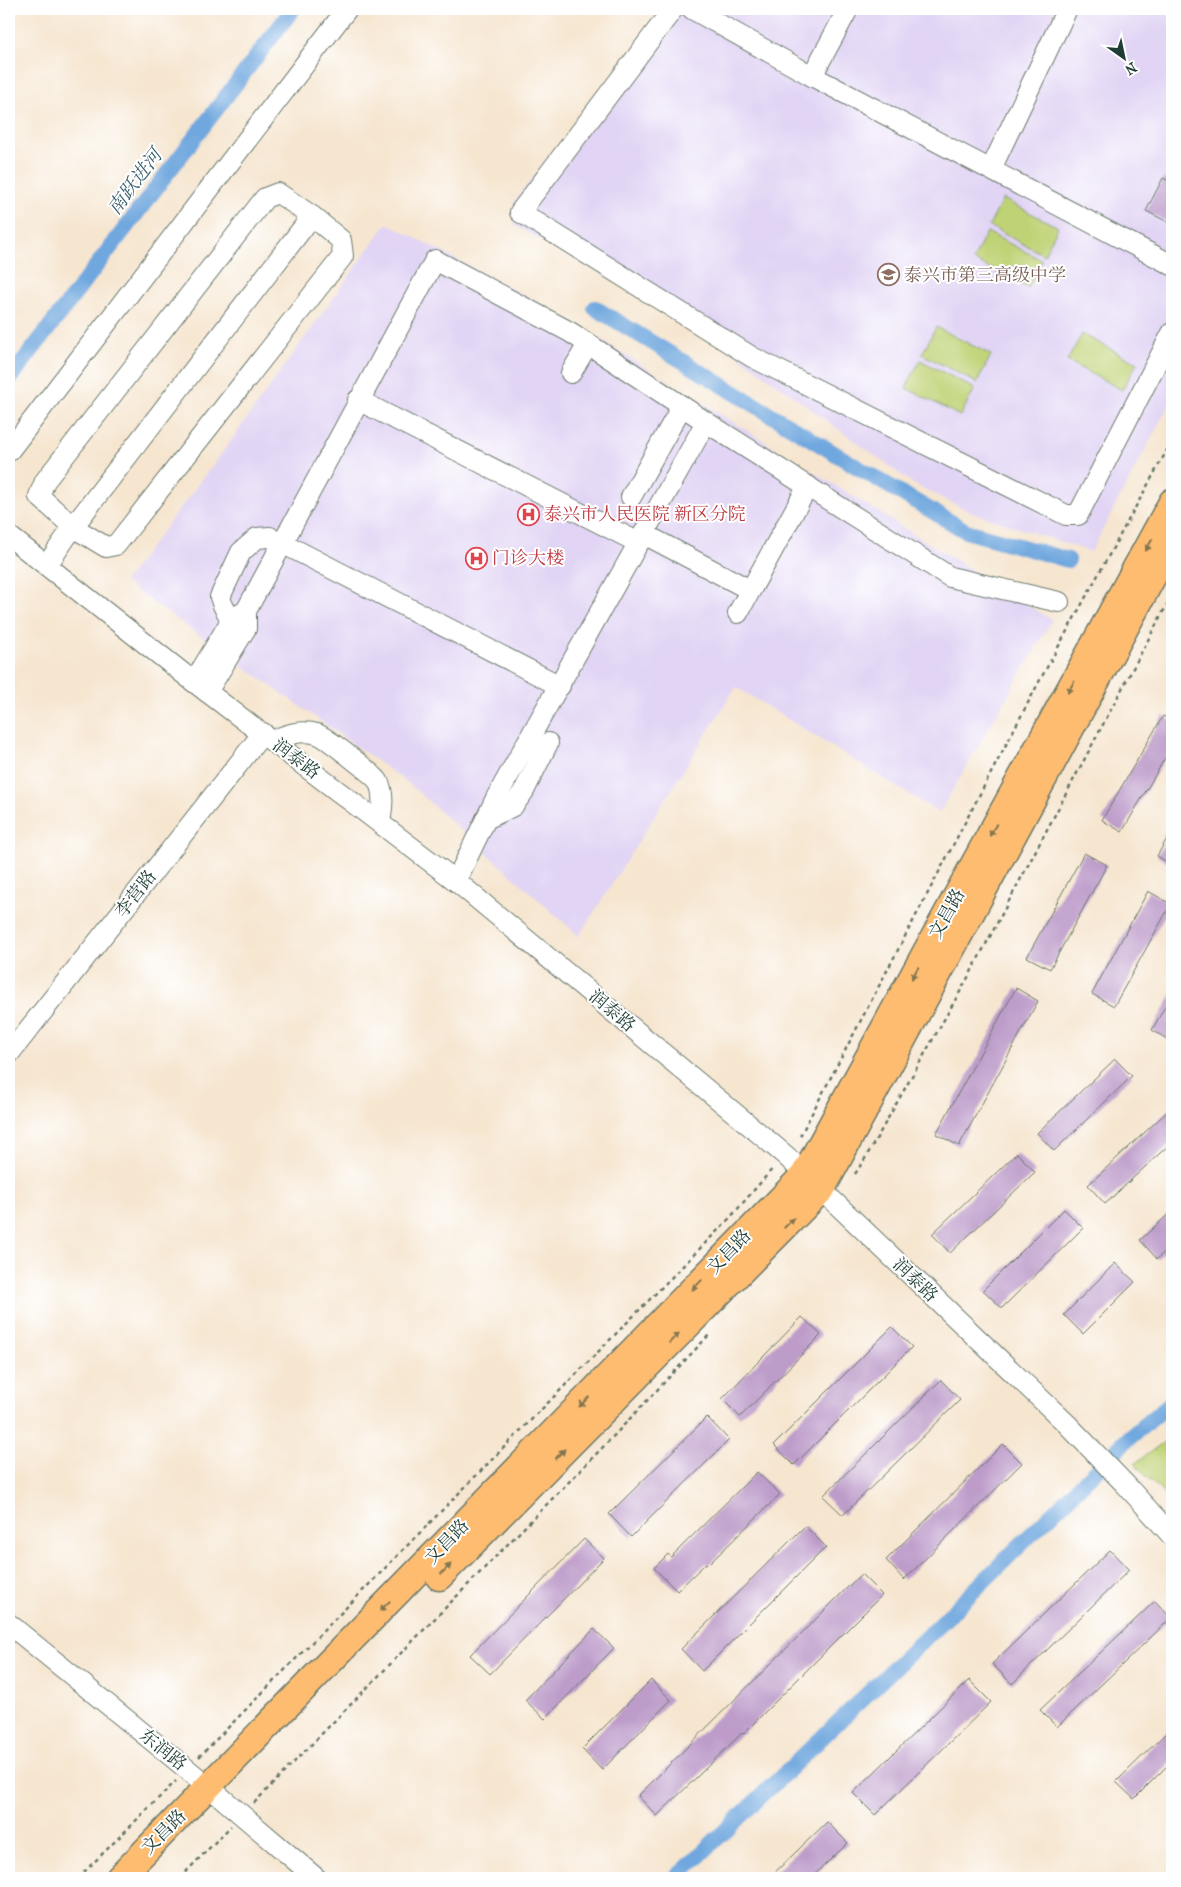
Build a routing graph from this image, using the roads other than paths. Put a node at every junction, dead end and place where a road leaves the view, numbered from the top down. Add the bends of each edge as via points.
1 (347, 9) edge
2 (673, 9) edge
3 (692, 9) edge
4 (848, 9) edge
5 (1066, 9) edge
6 (812, 76) junction
7 (991, 169) junction
8 (312, 216) junction
9 (1172, 265) edge
10 (1172, 333) edge
11 (588, 344) junction
12 (571, 373) dead end
13 (358, 400) junction
14 (682, 406) junction
15 (706, 422) junction
16 (9, 451) edge
17 (808, 486) junction
18 (631, 497) dead end
19 (1172, 502) edge
20 (73, 527) junction
21 (9, 536) edge
22 (641, 539) junction
23 (276, 540) junction
24 (1172, 541) edge
25 (47, 565) junction
26 (750, 590) junction
27 (1059, 602) dead end
28 (738, 613) dead end
29 (241, 619) junction
30 (560, 686) junction
31 (200, 687) junction
32 (267, 737) junction
33 (548, 743) dead end
34 (486, 819) junction
35 (380, 823) junction
36 (456, 881) junction
37 (9, 1054) edge
38 (813, 1182) junction
39 (1172, 1536) edge
40 (9, 1624) edge
41 (215, 1792) junction
42 (119, 1878) edge
43 (142, 1878) edge
44 (316, 1878) edge

1 - 16 street
2 - 10 street via 520,212 752,357 1066,515 1078,515
3 - 6 street
4 - 6 street
5 - 7 street
6 - 7 street
7 - 9 street
8 - 20 street
8 - 20 street via 342,240 343,256 116,545 106,548
8 - 20 street via 278,193 265,198 45,481 39,496
11 - 12 street
11 - 13 street via 435,260
11 - 14 street
13 - 22 street
13 - 23 street
14 - 15 street
14 - 18 street
15 - 17 street
15 - 22 street
17 - 26 street
17 - 27 street via 950,577
19 -> 38 main road, 文昌路
20 - 25 street
21 - 25 street, 润泰路
22 - 26 street
22 - 30 street
23 - 29 street
23 - 29 street via 257,538 241,552 220,597 224,610
23 - 30 street
24 - 38 main road, 文昌路
25 - 31 street, 润泰路
26 - 28 street
29 - 31 street
30 - 34 street
31 - 32 street, 润泰路
32 - 35 street, 润泰路
32 - 35 street via 295,732 317,734 333,742 378,781 383,802
32 - 37 street, 李营路
33 - 34 street via 513,806
34 - 36 street
35 - 36 street, 润泰路
36 - 38 street, 润泰路 via 785,1155
38 - 39 street, 润泰路 via 1067,1424
38 - 41 main road, 文昌路
40 - 41 street, 东润路
41 - 42 main road, 文昌路
41 - 43 main road, 文昌路
41 - 44 street, 东润路

